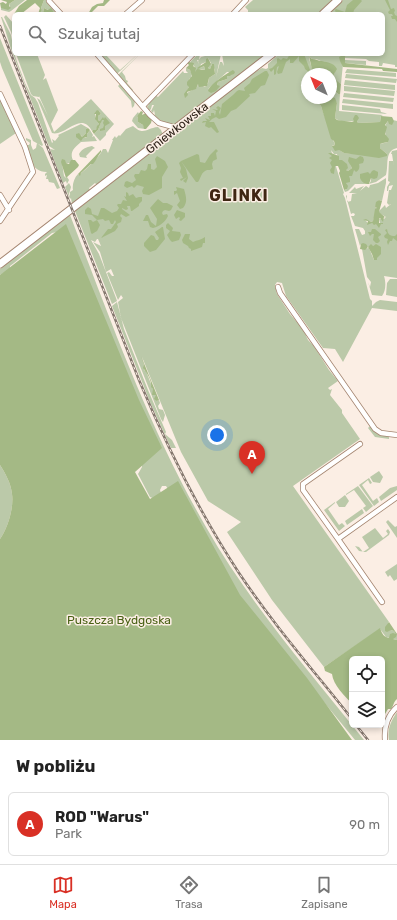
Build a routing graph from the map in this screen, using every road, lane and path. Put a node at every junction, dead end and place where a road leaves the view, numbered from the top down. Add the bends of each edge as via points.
1 (142, 0) edge
2 (246, 0) edge
3 (338, 0) edge
4 (49, 1) dead end
5 (59, 12) edge
6 (128, 12) edge
7 (235, 12) edge
8 (325, 12) edge
9 (98, 56) edge
10 (191, 56) edge
11 (269, 56) edge
12 (0, 94) edge
13 (143, 106) junction
14 (177, 128) junction
15 (0, 195) edge
16 (9, 210) junction
17 (0, 222) edge
18 (0, 264) edge
19 (278, 287) dead end
20 (397, 435) edge
21 (360, 444) dead end
22 (397, 497) edge
23 (338, 539) junction
24 (382, 602) dead end
25 (397, 706) edge
26 (385, 740) edge

1 - 6 street
2 - 7 street
3 - 8 main road
4 - 5 street
9 - 13 street
10 - 13 street
11 - 14 main road, Gniewkowska
12 - 16 street via 25,147 33,172
13 - 14 street via 159,123
14 - 18 main road, Gniewkowska
15 - 16 street
16 - 17 street
19 - 20 street via 375,429 381,433
21 - 23 street via 303,484 303,490
22 - 23 street
23 - 24 street
25 - 26 street via 386,724

